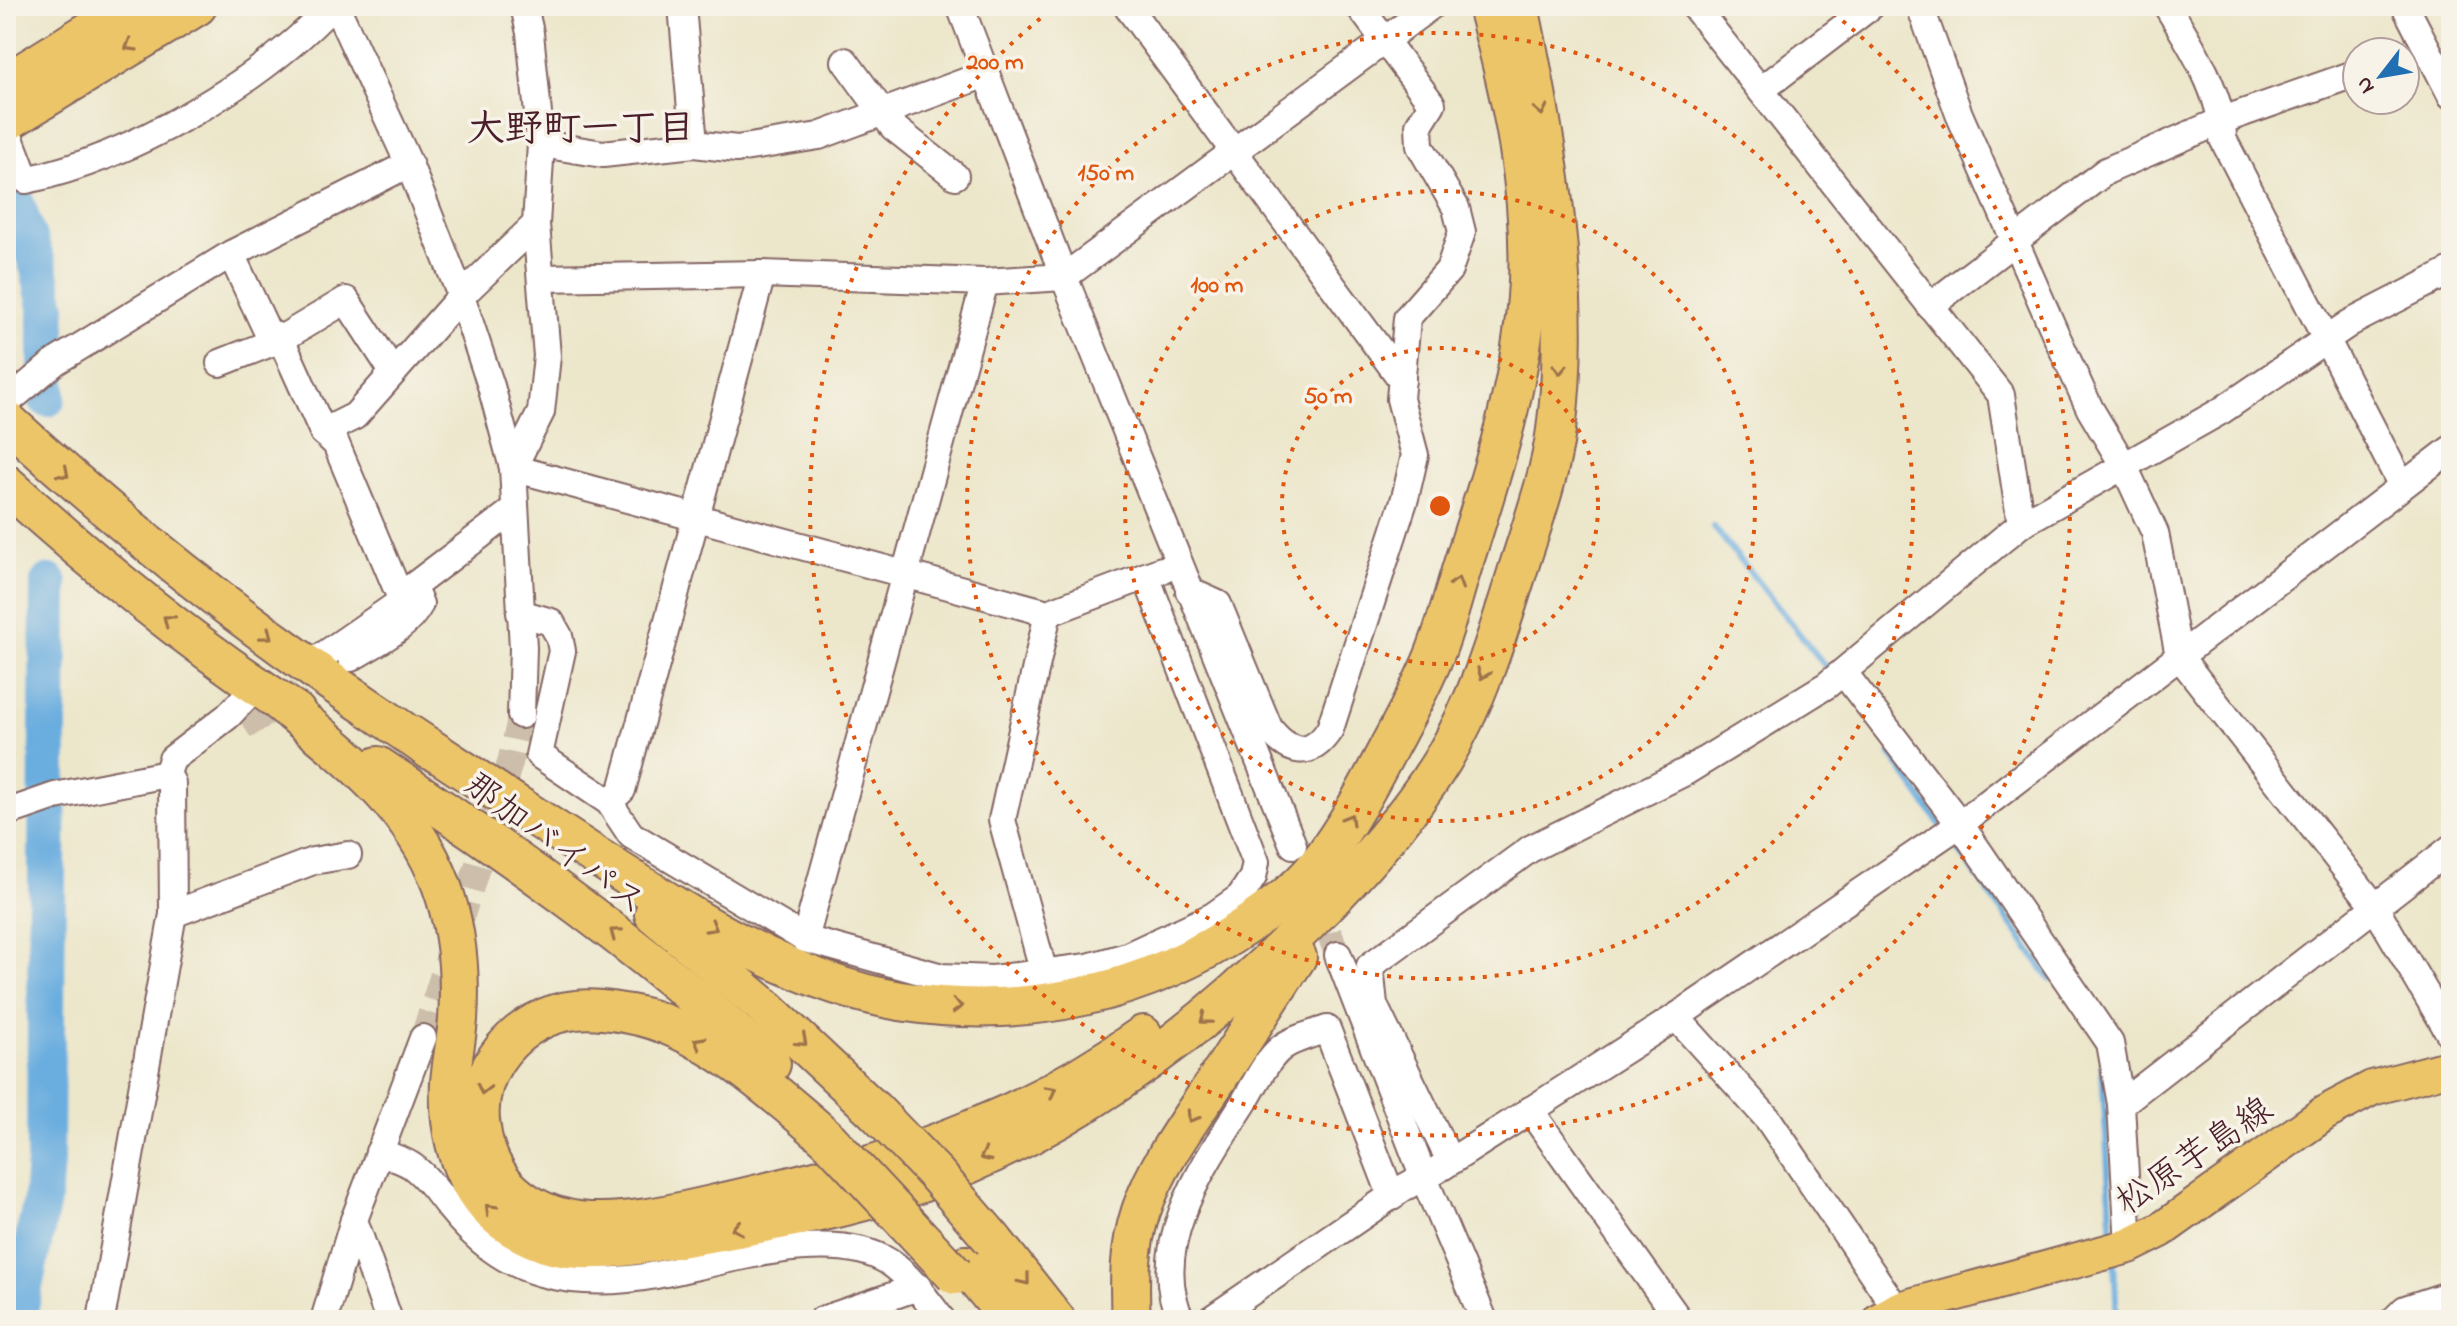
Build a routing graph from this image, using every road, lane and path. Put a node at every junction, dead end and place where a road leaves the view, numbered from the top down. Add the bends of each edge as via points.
1 (130, 6) edge
2 (197, 6) edge
3 (334, 6) edge
4 (524, 6) edge
5 (682, 6) edge
6 (960, 6) edge
7 (1127, 6) edge
8 (1359, 6) edge
9 (1431, 6) edge
10 (1486, 6) edge
11 (1517, 6) edge
12 (1694, 6) edge
13 (1871, 6) edge
14 (1920, 6) edge
15 (2167, 6) edge
16 (2405, 6) edge
17 (2413, 36) edge
18 (1384, 40) junction
19 (1515, 56) junction
20 (2421, 57) edge
21 (845, 61) dead end
22 (986, 74) junction
23 (2341, 79) edge
24 (1761, 90) junction
25 (2451, 95) edge
26 (8, 112) edge
27 (884, 114) junction
28 (2223, 120) junction
29 (541, 144) junction
30 (694, 144) junction
31 (1234, 151) junction
32 (409, 164) junction
33 (955, 176) dead end
34 (536, 224) junction
35 (2014, 240) junction
36 (231, 254) junction
37 (2451, 271) edge
38 (762, 274) junction
39 (1064, 277) junction
40 (541, 278) junction
41 (985, 282) junction
42 (461, 296) junction
43 (1930, 306) junction
44 (281, 339) junction
45 (2326, 340) junction
46 (220, 363) dead end
47 (393, 372) junction
48 (1402, 380) junction
49 (6, 403) edge
50 (6, 420) edge
51 (323, 432) junction
52 (2451, 449) edge
53 (2124, 466) junction
54 (513, 468) junction
55 (6, 484) edge
56 (2402, 486) junction
57 (515, 509) junction
58 (698, 517) junction
59 (2021, 524) junction
60 (1178, 564) junction
61 (906, 575) junction
62 (1146, 576) junction
63 (1189, 591) junction
64 (407, 594) junction
65 (520, 613) junction
66 (1048, 613) junction
67 (2179, 656) junction
68 (351, 658) tunnel mouth
69 (308, 666) junction
70 (1836, 679) junction
71 (266, 692) junction
72 (521, 715) tunnel mouth
73 (244, 727) tunnel mouth
74 (410, 735) junction
75 (168, 776) junction
76 (609, 802) junction
77 (6, 813) edge
78 (1952, 830) junction
79 (2451, 848) edge
80 (348, 855) dead end
81 (1316, 868) junction
82 (2375, 907) junction
83 (173, 914) junction
84 (805, 939) junction
85 (1338, 955) tunnel mouth
86 (1044, 973) junction
87 (1676, 1017) junction
88 (2451, 1036) edge
89 (423, 1038) tunnel mouth
90 (2451, 1067) edge
91 (2121, 1104) junction
92 (1530, 1110) junction
93 (835, 1135) junction
94 (379, 1152) junction
95 (1450, 1161) junction
96 (1424, 1178) junction
97 (1392, 1197) junction
98 (354, 1220) junction
99 (2118, 1250) junction
100 (971, 1260) junction
101 (918, 1287) junction
102 (2451, 1294) edge
103 (1894, 1316) edge
104 (101, 1320) edge
105 (324, 1320) edge
106 (389, 1320) edge
107 (822, 1320) edge
108 (942, 1320) edge
109 (993, 1320) edge
110 (1010, 1320) edge
111 (1056, 1320) edge
112 (1131, 1320) edge
113 (1181, 1320) edge
114 (1210, 1320) edge
115 (1484, 1320) edge
116 (1679, 1320) edge
117 (2394, 1320) edge

1 - 26 highway
2 -> 26 highway
3 - 26 street via 265,66 172,123 61,173 26,180
3 - 32 street
4 - 29 street
5 - 30 street
6 - 22 street
7 - 31 street
8 - 18 street
9 - 18 street
10 - 19 highway
11 - 19 highway
12 - 24 street
13 - 24 street
14 - 35 street via 1959,114
15 - 28 street via 2193,46
16 - 17 street
18 - 31 street
18 - 48 street via 1432,104 1419,125 1420,146 1456,208 1462,232 1449,270 1407,318
81 -> 19 highway via 1378,767 1434,656 1498,459 1515,388 1528,279
19 -> 81 highway via 1542,115 1551,179 1559,297 1557,416 1546,480 1485,671 1443,759 1418,796
20 - 25 street
21 - 27 street
22 - 27 street
22 - 39 street
23 - 28 street
24 - 43 street
27 - 30 street via 819,136 737,149
27 - 33 street
28 - 35 street via 2106,171
28 - 45 street via 2223,139
29 - 30 street via 603,154
29 - 34 street
31 - 39 street
31 - 48 street
32 - 36 street
32 - 42 street
34 - 40 street
34 - 42 street
35 - 43 street
35 - 53 street via 2090,409
36 - 44 street via 267,331
36 - 49 street via 55,362
37 - 45 street
38 - 40 street
38 - 41 street
38 - 58 street
39 - 41 street
39 - 60 street
40 - 54 street via 547,356 541,412
41 - 61 street
42 - 47 street
42 - 54 street
43 - 59 street via 2001,395
44 - 46 street
44 - 47 street via 346,300
44 - 51 street
45 - 53 street via 2221,411
45 - 56 street
47 - 51 street via 355,416
48 - 63 street via 1400,399 1415,455 1322,742 1294,750 1279,741 1218,604
50 -> 69 highway, 那加バイパス via 125,524
51 - 64 street via 336,444
52 - 56 street
53 - 59 street
53 - 67 street via 2155,533
54 - 57 street
54 - 58 street
71 -> 55 highway, 那加バイパス via 111,575
56 - 67 street
57 - 64 street
57 - 65 street
58 - 61 street
58 - 76 street via 622,790
59 - 70 street
60 - 62 street
60 - 63 street
61 - 66 street
61 - 84 street
62 - 66 street
62 - 86 street via 1256,862 1253,877 1240,897 1170,938 1088,967
63 - 81 street
64 - 68 street via 420,604 415,614
64 - 69 street
65 - 72 street
65 - 76 street via 551,622 562,651 539,755
66 - 86 street via 1002,820
67 - 78 street
67 - 82 street
69 - 74 highway, 那加バイパス
70 - 78 street
70 - 95 street via 1687,771 1530,849 1370,966 1374,1005
71 - 75 street via 172,759
81 -> 71 highway via 1257,975 1171,1046 1071,1113 972,1163 857,1204 665,1240 568,1248 540,1242 494,1216 465,1174 455,1148 450,1086 458,1020 457,951 441,884 427,853 389,797
93 -> 71 highway, 那加バイパス via 725,1024 618,935 448,812
73 - 75 street
74 -> 81 highway via 725,934 785,964 898,1000 1007,1006 1063,1002 1108,991 1213,946 1274,907
74 -> 100 highway, 那加バイパス, bridge via 634,898 760,1003 936,1174
75 - 77 street via 47,799
75 - 83 street
76 - 84 street via 631,835
78 - 87 street
78 - 91 street via 2110,1043
79 - 82 street
80 - 83 street via 313,861
93 -> 81 highway via 721,1054 673,1027 603,1010 574,1010 525,1029 490,1067 481,1092 483,1145 494,1168 530,1205 564,1218 635,1219 835,1176 985,1124 1124,1048 1209,984
81 -> 112 highway via 1141,1212 1132,1245
82 - 88 street
82 - 91 street
83 - 104 street
84 - 86 street via 942,977
85 - 96 street
87 - 92 street
87 - 103 street via 1768,1119
89 - 94 street
90 - 99 main road, 松原芋島線 via 2372,1088 2325,1113 2161,1230
91 - 99 street
92 - 95 street
92 - 116 street
93 - 100 highway, 那加バイパス
94 - 98 street
94 - 101 street via 411,1165 487,1246 542,1273 613,1280 788,1248 827,1247 858,1250 887,1261
95 - 96 street
96 - 97 street
96 - 115 street
97 - 113 street via 1327,1029 1282,1047 1186,1201 1171,1264 1172,1293
97 - 114 street
98 - 105 street
98 - 106 street
99 - 103 main road, 松原芋島線
100 - 109 highway
100 - 110 highway, 那加バイパス
100 -> 111 highway, 那加バイパス
101 - 107 street
101 - 108 street
102 - 117 street via 2405,1309

